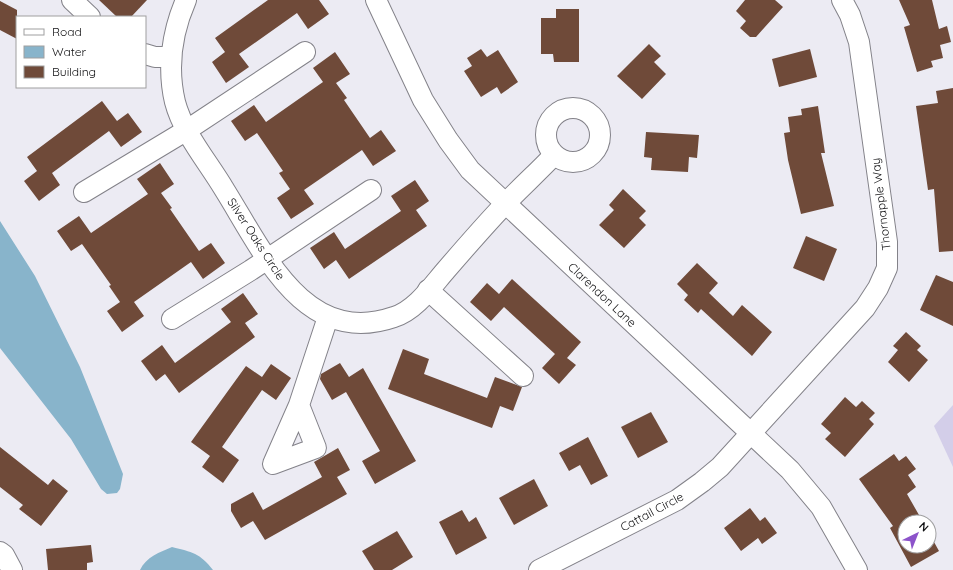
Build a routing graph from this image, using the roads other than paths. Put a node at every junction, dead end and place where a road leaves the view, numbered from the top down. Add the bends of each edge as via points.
1 (72, 0) edge
2 (186, 0) edge
3 (376, 0) edge
4 (842, 0) edge
5 (89, 16) edge
6 (305, 52) dead end
7 (146, 54) edge
8 (171, 57) junction
9 (187, 130) junction
10 (554, 156) dead end
11 (371, 190) dead end
12 (84, 192) dead end
13 (505, 204) junction
14 (268, 259) junction
15 (428, 290) junction
16 (328, 317) junction
17 (172, 319) dead end
18 (522, 376) dead end
19 (299, 405) dead end
20 (750, 434) junction
21 (0, 552) edge
22 (12, 570) edge
23 (539, 570) edge
24 (857, 570) edge

1 - 5 street
2 - 8 street, Silver Oaks Circle via 176,30
3 - 13 street, Clarendon Lane via 423,100 443,133 470,170
4 - 20 street, Thornapple Way via 859,42 887,242 887,268 866,308
6 - 9 street
7 - 8 street
8 - 9 street, Silver Oaks Circle via 176,103
9 - 12 street
9 - 14 street, Silver Oaks Circle
10 - 13 street, Silver Oaks Circle
11 - 14 street
13 - 15 street, Silver Oaks Circle
13 - 20 street, Clarendon Lane
14 - 16 street, Silver Oaks Circle via 277,275 299,299
14 - 17 street
15 - 16 street, Silver Oaks Circle via 417,302 396,317 373,322 348,323
15 - 18 street
16 - 19 street
20 - 23 street, Cattail Circle via 702,482 677,500
20 - 24 street, Clarendon Lane via 790,470 821,507
21 - 22 street

